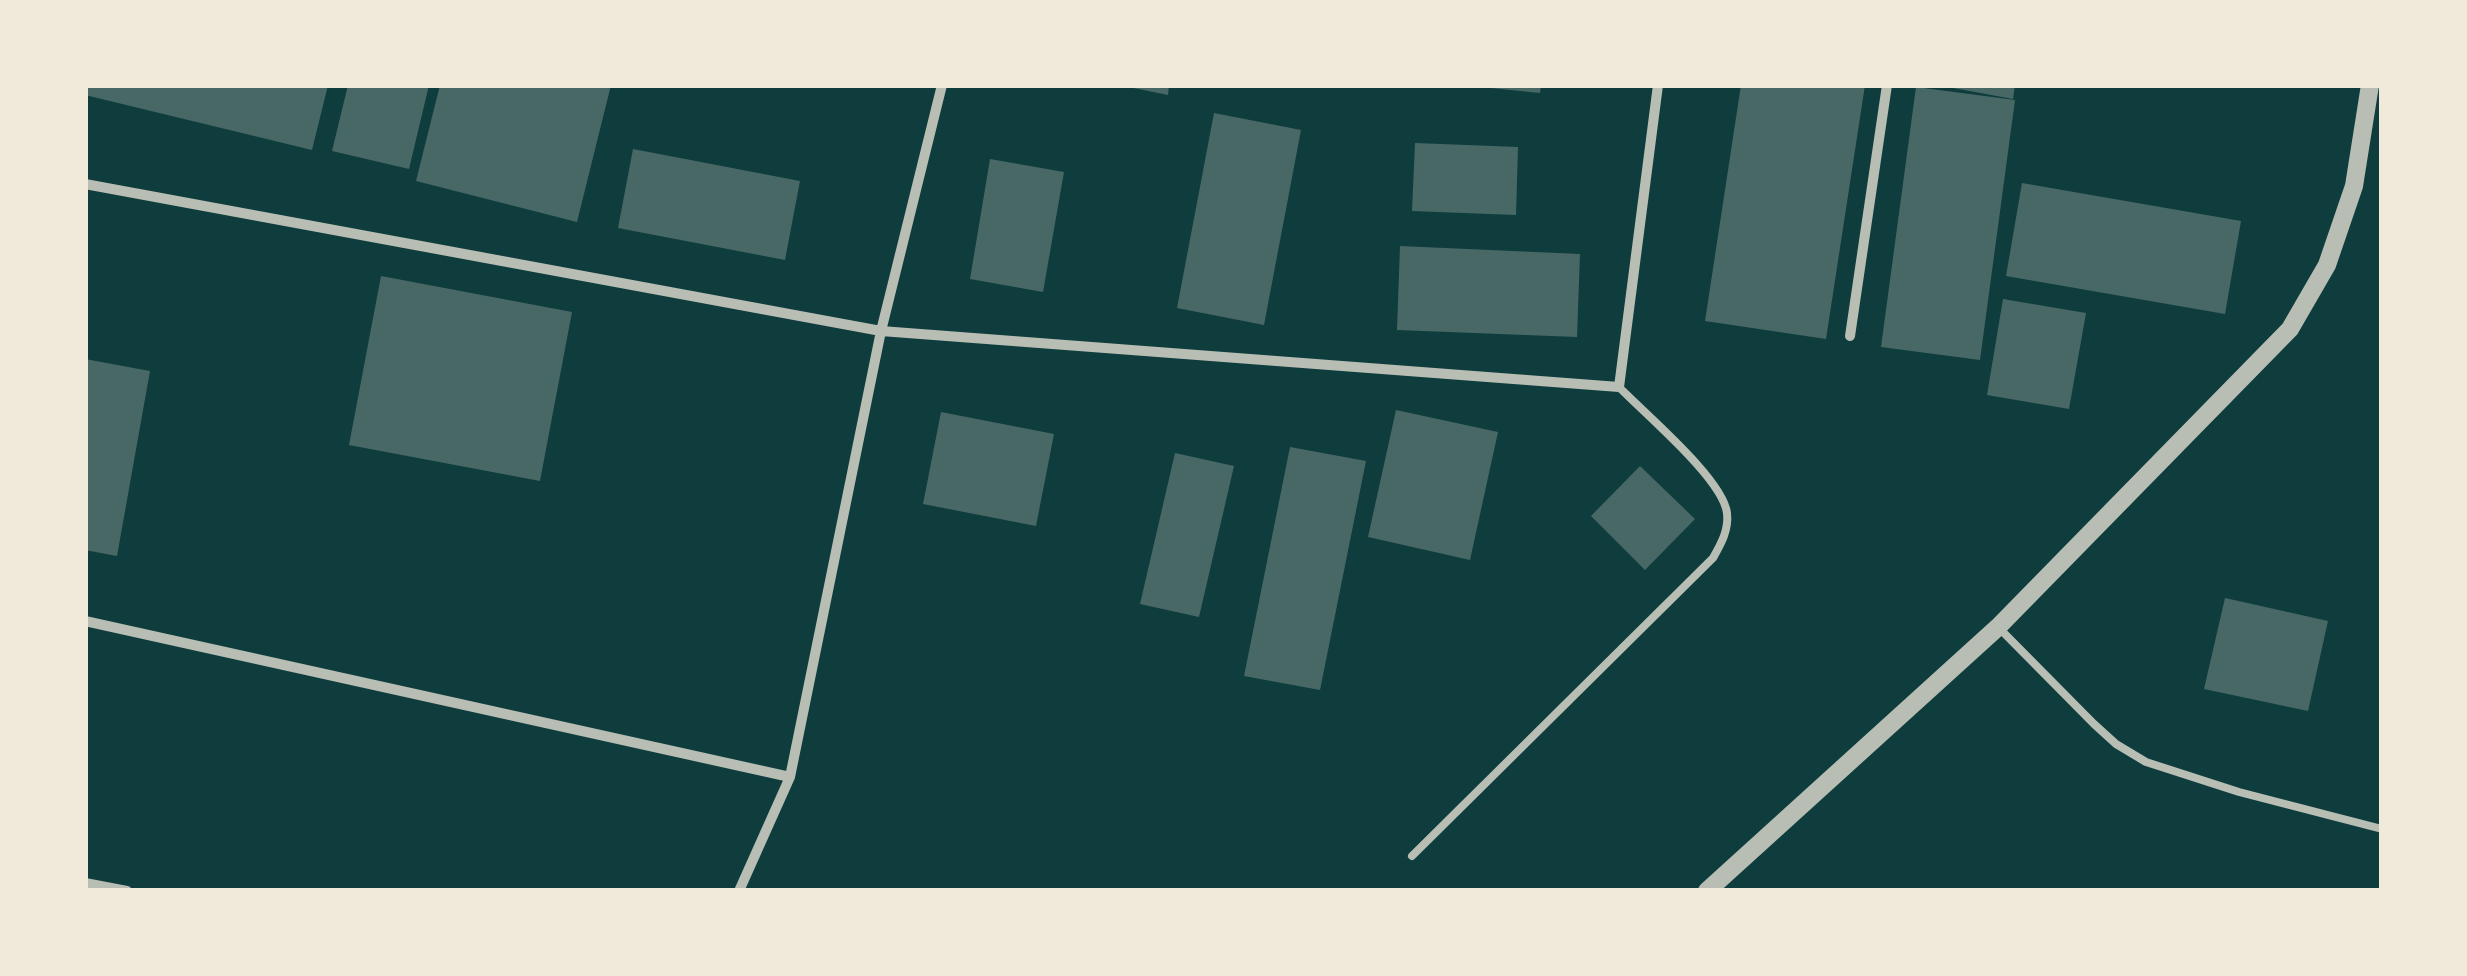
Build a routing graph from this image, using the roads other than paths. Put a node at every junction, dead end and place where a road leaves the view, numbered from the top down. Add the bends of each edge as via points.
1 (942, 85) edge
2 (1658, 85) edge
3 (1887, 85) edge
4 (2370, 85) edge
5 (85, 184) edge
6 (880, 332) junction
7 (1850, 336) dead end
8 (1619, 387) junction
9 (85, 621) edge
10 (1998, 628) junction
11 (790, 777) junction
12 (2382, 829) edge
13 (1412, 856) dead end
14 (85, 883) edge
15 (127, 891) edge
16 (739, 891) edge
17 (1707, 891) edge

1 - 6 street
2 - 8 street
3 - 7 street
4 - 10 street via 2354,186 2327,264 2290,328
5 - 6 street
6 - 8 street
6 - 11 street
8 - 13 lane via 1708,476 1724,500 1724,538 1713,558
9 - 11 street
10 - 12 lane via 2116,744 2146,762
10 - 17 street
11 - 16 street
14 - 15 street

